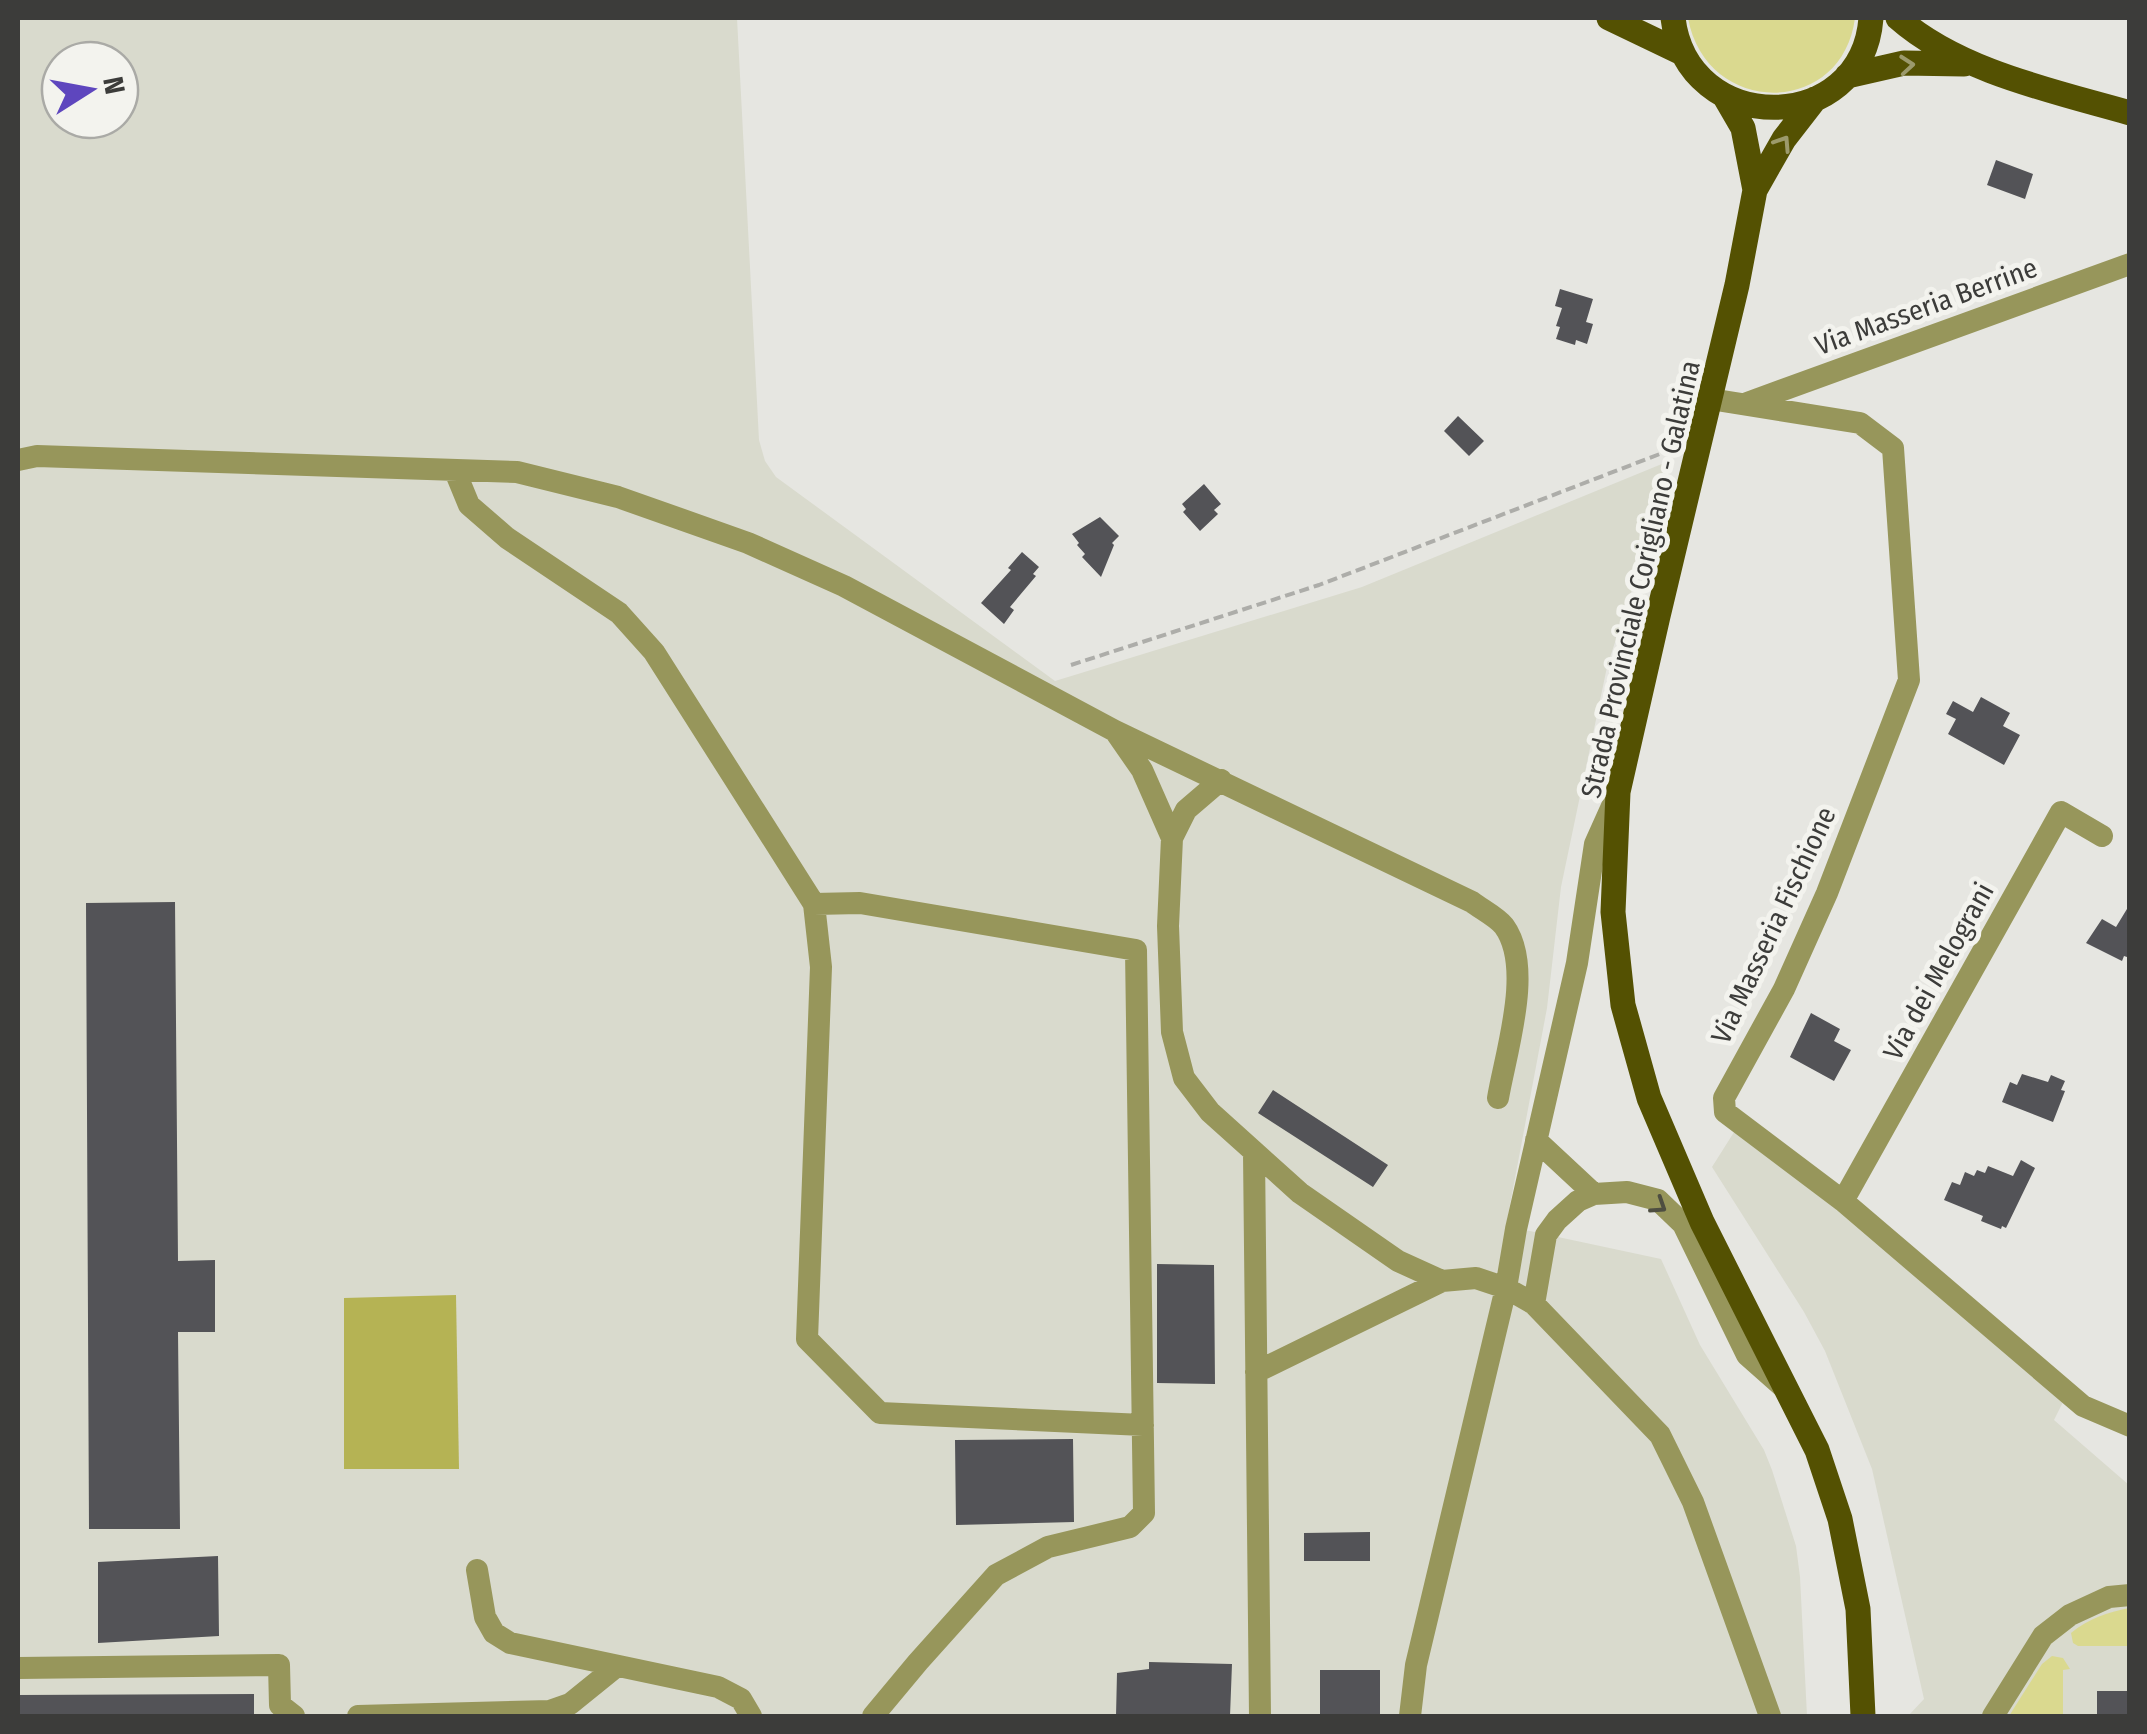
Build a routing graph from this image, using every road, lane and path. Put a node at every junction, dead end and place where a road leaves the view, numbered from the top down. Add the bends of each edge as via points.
1 (1609, 18) edge
2 (1673, 18) edge
3 (1871, 18) edge
4 (1898, 18) edge
5 (1682, 53) junction
6 (1969, 64) junction
7 (1846, 76) junction
8 (1725, 97) junction
9 (1815, 100) junction
10 (2130, 113) edge
11 (1755, 190) junction
12 (2130, 264) edge
13 (1710, 399) junction
14 (1743, 404) junction
15 (1701, 438) junction
16 (18, 460) edge
17 (455, 471) junction
18 (1071, 665) dead end
19 (1115, 731) junction
20 (1221, 780) junction
21 (1618, 792) junction
22 (2102, 836) dead end
23 (1172, 838) junction
24 (814, 904) junction
25 (1498, 1098) dead end
26 (1536, 1140) junction
27 (1254, 1153) junction
28 (1594, 1194) junction
29 (1843, 1201) junction
30 (1442, 1280) junction
31 (1506, 1288) junction
32 (1534, 1304) junction
33 (1256, 1372) junction
34 (1786, 1388) junction
35 (1143, 1425) junction
36 (2130, 1426) edge
37 (478, 1570) dead end
38 (2130, 1595) edge
39 (617, 1666) junction
40 (18, 1668) edge
41 (294, 1716) edge
42 (358, 1716) edge
43 (752, 1716) edge
44 (873, 1716) edge
45 (1260, 1716) edge
46 (1410, 1716) edge
47 (1770, 1716) edge
48 (1863, 1716) edge
49 (1993, 1716) edge

1 - 5 main road
2 - 5 main road
3 - 7 main road via 1863,51
4 - 6 main road
5 - 8 main road via 1700,79
7 -> 6 main road via 1904,63
6 - 10 main road
7 - 9 main road
8 - 9 main road via 1770,108
8 - 11 main road, Strada Provinciale Corigliano - Galatina via 1743,128
11 -> 9 main road, Strada Provinciale Corigliano - Galatina
11 - 13 main road, Strada Provinciale Corigliano - Galatina
12 - 14 street, Via Masseria Berrine
13 - 14 street, Via Masseria Fischione
13 - 15 main road, Strada Provinciale Corigliano - Galatina
14 - 29 street, Via Masseria Fischione via 1860,423 1893,448 1908,680 1827,893 1724,1098 1725,1112
15 - 18 path via 1320,585
15 - 21 main road, Strada Provinciale Corigliano - Galatina
16 - 17 street
17 - 19 street via 518,472 618,497 748,543 844,586
17 - 24 street via 469,505 619,613 654,652
19 - 20 street
19 - 23 street via 1142,770
20 - 23 street via 1186,810
20 - 25 street via 1472,902 1503,925 1518,959
21 - 26 street via 1595,844 1577,962
21 - 34 main road, Strada Provinciale Corigliano - Galatina via 1613,912 1623,1005 1650,1098 1702,1222
22 - 29 street, Via dei Melograni via 2061,812
23 - 27 street via 1172,1032 1184,1078
24 - 35 street via 860,904 1136,950
24 - 35 street via 821,968 807,1339 880,1413
26 - 28 street
26 - 31 street
27 - 30 street via 1381,1250
27 - 33 street
28 - 32 street via 1578,1201 1546,1235
28 -> 34 street via 1627,1192 1658,1200 1683,1224 1747,1354
29 - 36 street, Via Masseria Fischione via 2083,1406
30 - 31 street via 1476,1278
30 - 33 street
31 - 32 street
31 - 46 street via 1416,1665
32 - 47 street via 1660,1435 1693,1502
33 - 45 street
34 - 48 main road, Strada Provinciale Corigliano - Galatina via 1817,1450 1840,1519 1858,1609
35 - 44 street via 1144,1513 1130,1527 1048,1546 996,1574
37 - 39 street via 484,1617 494,1633 510,1643
38 - 49 street via 2070,1615 2042,1636
39 - 42 street via 570,1704 550,1711
39 - 43 street via 718,1687 741,1700
40 - 41 street via 279,1665 280,1705

